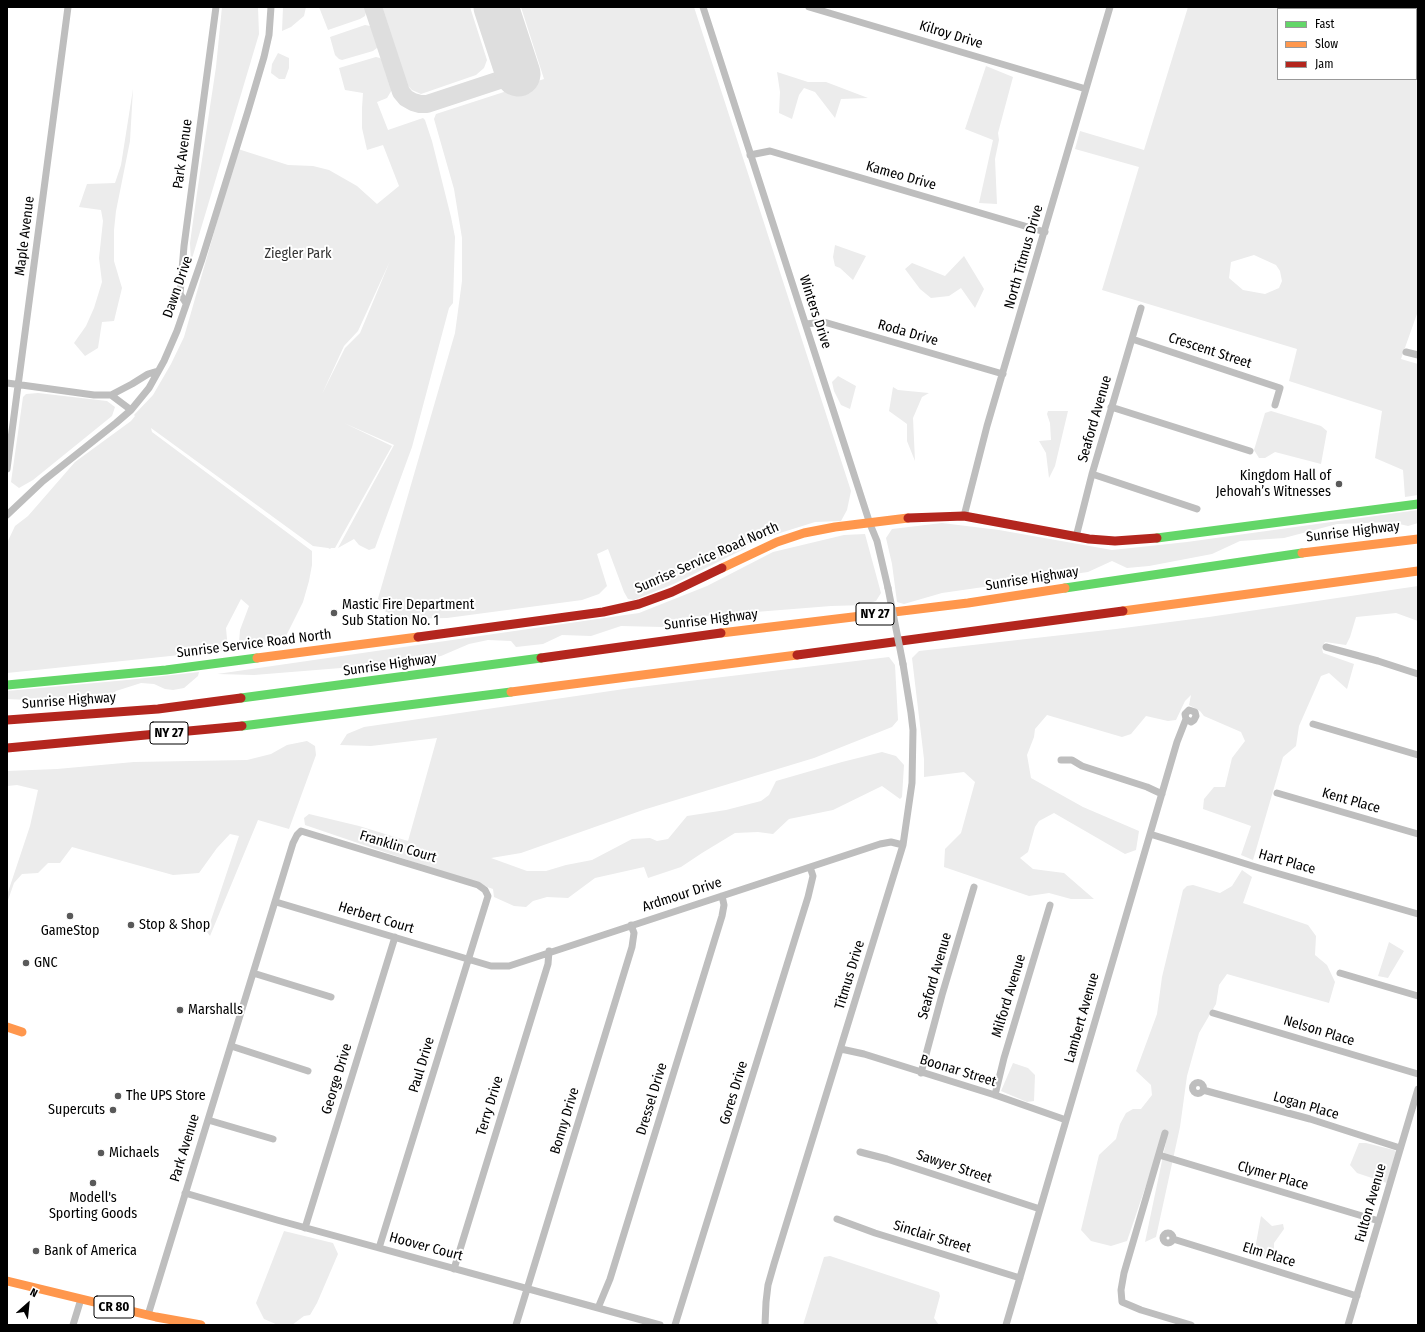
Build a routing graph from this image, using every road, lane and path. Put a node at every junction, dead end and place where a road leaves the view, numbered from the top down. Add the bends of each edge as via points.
1 (68, 7) edge
2 (216, 7) edge
3 (271, 7) edge
4 (703, 7) edge
5 (809, 7) edge
6 (1110, 7) edge
7 (1086, 89) junction
8 (750, 155) junction
9 (1045, 232) junction
10 (186, 303) junction
11 (1141, 308) dead end
12 (806, 324) junction
13 (1132, 339) junction
14 (1406, 352) dead end
15 (1418, 355) edge
16 (158, 371) junction
17 (1003, 374) junction
18 (7, 383) edge
19 (19, 385) junction
20 (111, 395) junction
21 (1275, 405) dead end
22 (1111, 407) junction
23 (131, 410) junction
24 (1250, 451) dead end
25 (7, 469) edge
26 (1092, 474) junction
27 (1418, 504) edge
28 (1197, 508) dead end
29 (7, 515) edge
30 (964, 516) junction
31 (870, 524) junction
32 (1076, 537) junction
33 (1418, 538) edge
34 (1418, 571) edge
35 (895, 626) joint
36 (1326, 648) dead end
37 (1418, 674) edge
38 (7, 685) edge
39 (1186, 719) dead end
40 (7, 720) edge
41 (1313, 724) dead end
42 (7, 748) edge
43 (1418, 755) edge
44 (1061, 760) dead end
45 (1277, 793) dead end
46 (1162, 794) junction
47 (302, 832) joint
48 (1150, 834) junction
49 (1418, 834) edge
50 (903, 845) junction
51 (810, 868) junction
52 (974, 887) dead end
53 (485, 890) joint
54 (722, 896) junction
55 (276, 902) junction
56 (1050, 905) dead end
57 (1418, 914) edge
58 (631, 925) junction
59 (395, 937) junction
60 (549, 952) junction
61 (469, 960) junction
62 (253, 973) junction
63 (1340, 973) dead end
64 (1418, 996) edge
65 (332, 997) dead end
66 (1214, 1013) dead end
67 (7, 1027) edge
68 (22, 1032) dead end
69 (231, 1046) junction
70 (841, 1049) junction
71 (308, 1071) dead end
72 (922, 1073) junction
73 (1418, 1074) edge
74 (1418, 1089) edge
75 (1203, 1090) dead end
76 (995, 1095) junction
77 (208, 1120) junction
78 (1066, 1120) junction
79 (1165, 1133) dead end
80 (273, 1139) dead end
81 (1400, 1148) junction
82 (860, 1152) dead end
83 (1159, 1155) junction
84 (185, 1193) junction
85 (1040, 1209) junction
86 (837, 1219) dead end
87 (1379, 1221) junction
88 (305, 1228) junction
89 (1173, 1239) dead end
90 (379, 1248) junction
91 (454, 1268) junction
92 (1020, 1278) junction
93 (7, 1281) edge
94 (527, 1289) junction
95 (1357, 1296) junction
96 (81, 1299) junction
97 (598, 1308) junction
98 (148, 1315) junction
99 (73, 1325) edge
100 (201, 1325) edge
101 (516, 1325) edge
102 (660, 1325) edge
103 (675, 1325) edge
104 (765, 1325) edge
105 (1006, 1325) edge
106 (1191, 1325) edge
107 (1348, 1325) edge

1 - 19 street, Maple Avenue
2 - 10 street, Park Avenue via 184,253 180,294
3 - 10 street, Dawn Drive via 264,57
4 - 8 street, Winters Drive
5 - 7 street, Kilroy Drive
6 - 7 street, North Titmus Drive
7 - 9 street, North Titmus Drive
8 - 9 street, Kameo Drive via 770,151
8 - 12 street, Winters Drive
9 - 17 street, North Titmus Drive
10 - 16 street, Dawn Drive via 172,345
11 - 13 street, Seaford Avenue
12 - 17 street, Roda Drive via 824,322
12 - 31 street, Winters Drive
13 - 21 street, Crescent Street via 1280,388
13 - 22 street, Seaford Avenue
14 - 15 street
16 - 20 street
16 - 23 street, Dawn Drive via 149,388
17 - 30 street, North Titmus Drive
18 - 19 street
19 - 20 street
19 - 25 street, Maple Avenue
20 - 23 street
22 - 24 street
22 - 26 street, Seaford Avenue
23 - 29 street, Dawn Drive via 43,481
26 - 28 street
26 - 32 street, Seaford Avenue
27 - 32 main road, Sunrise Service Road North via 1151,539 1115,541
30 - 31 main road, Sunrise Service Road North via 906,518
30 - 32 main road, Sunrise Service Road North
31 - 35 street, Winters Drive, bridge via 878,541
31 - 38 main road, Sunrise Service Road North via 821,530 791,537 765,546 672,592 639,604 603,612 166,670
33 - 40 main road, Sunrise Highway / NY 27 via 1286,555 968,603 696,636 331,687 158,709
34 - 42 main road, NY 27 via 258,725
35 - 50 street, Titmus Drive, bridge via 912,730 912,782
36 - 37 street
39 - 46 street, Lambert Avenue
41 - 43 street
44 - 46 street via 1072,760 1082,766
45 - 49 street, Kent Place
46 - 48 street, Lambert Avenue
47 - 53 street, Franklin Court via 478,885
47 - 55 street, Park Avenue via 293,843
48 - 57 street, Hart Place
48 - 78 street, Lambert Avenue
50 - 51 street, Ardmour Drive via 891,842 880,844
50 - 70 street, Titmus Drive
51 - 54 street, Ardmour Drive
51 - 103 street, Gores Drive via 813,876 808,897
52 - 72 street, Seaford Avenue
53 - 61 street, Paul Drive via 488,896
54 - 58 street, Ardmour Drive
54 - 97 street, Dressel Drive via 722,916 610,1279
55 - 59 street, Herbert Court
55 - 62 street, Park Avenue
56 - 76 street, Milford Avenue
58 - 60 street, Ardmour Drive
58 - 94 street, Bonny Drive via 634,933 632,947
59 - 61 street, Herbert Court
59 - 88 street, George Drive
60 - 61 street, Ardmour Drive via 509,966 491,966
60 - 91 street, Terry Drive via 548,964
61 - 90 street, Paul Drive
62 - 65 street
62 - 69 street, Park Avenue
63 - 64 street
66 - 73 street, Nelson Place
67 - 68 main road
69 - 71 street
69 - 77 street, Park Avenue
70 - 72 street, Boonar Street
70 - 104 street, Titmus Drive via 768,1285
72 - 76 street, Boonar Street
74 - 81 street, Fulton Avenue
75 - 81 street, Logan Place via 1310,1119
76 - 78 street, Boonar Street
77 - 80 street
77 - 84 street, Park Avenue
78 - 85 street, Lambert Avenue
79 - 83 street
81 - 87 street, Fulton Avenue
82 - 85 street, Sawyer Street
83 - 87 street, Clymer Place
83 - 106 street via 1124,1273 1122,1302
84 - 88 street, Hoover Court
84 - 98 street, Park Avenue
85 - 92 street, Lambert Avenue
86 - 92 street, Sinclair Street
87 - 95 street, Fulton Avenue
88 - 90 street, Hoover Court
89 - 95 street, Elm Place
90 - 91 street, Hoover Court
91 - 94 street, Hoover Court
92 - 105 street, Lambert Avenue
93 - 96 main road, CR 80
94 - 97 street, Hoover Court
94 - 101 street, Bonny Drive
95 - 107 street, Fulton Avenue
96 - 98 main road, CR 80
96 - 99 street
97 - 102 street, Hoover Court
98 - 100 main road, CR 80

